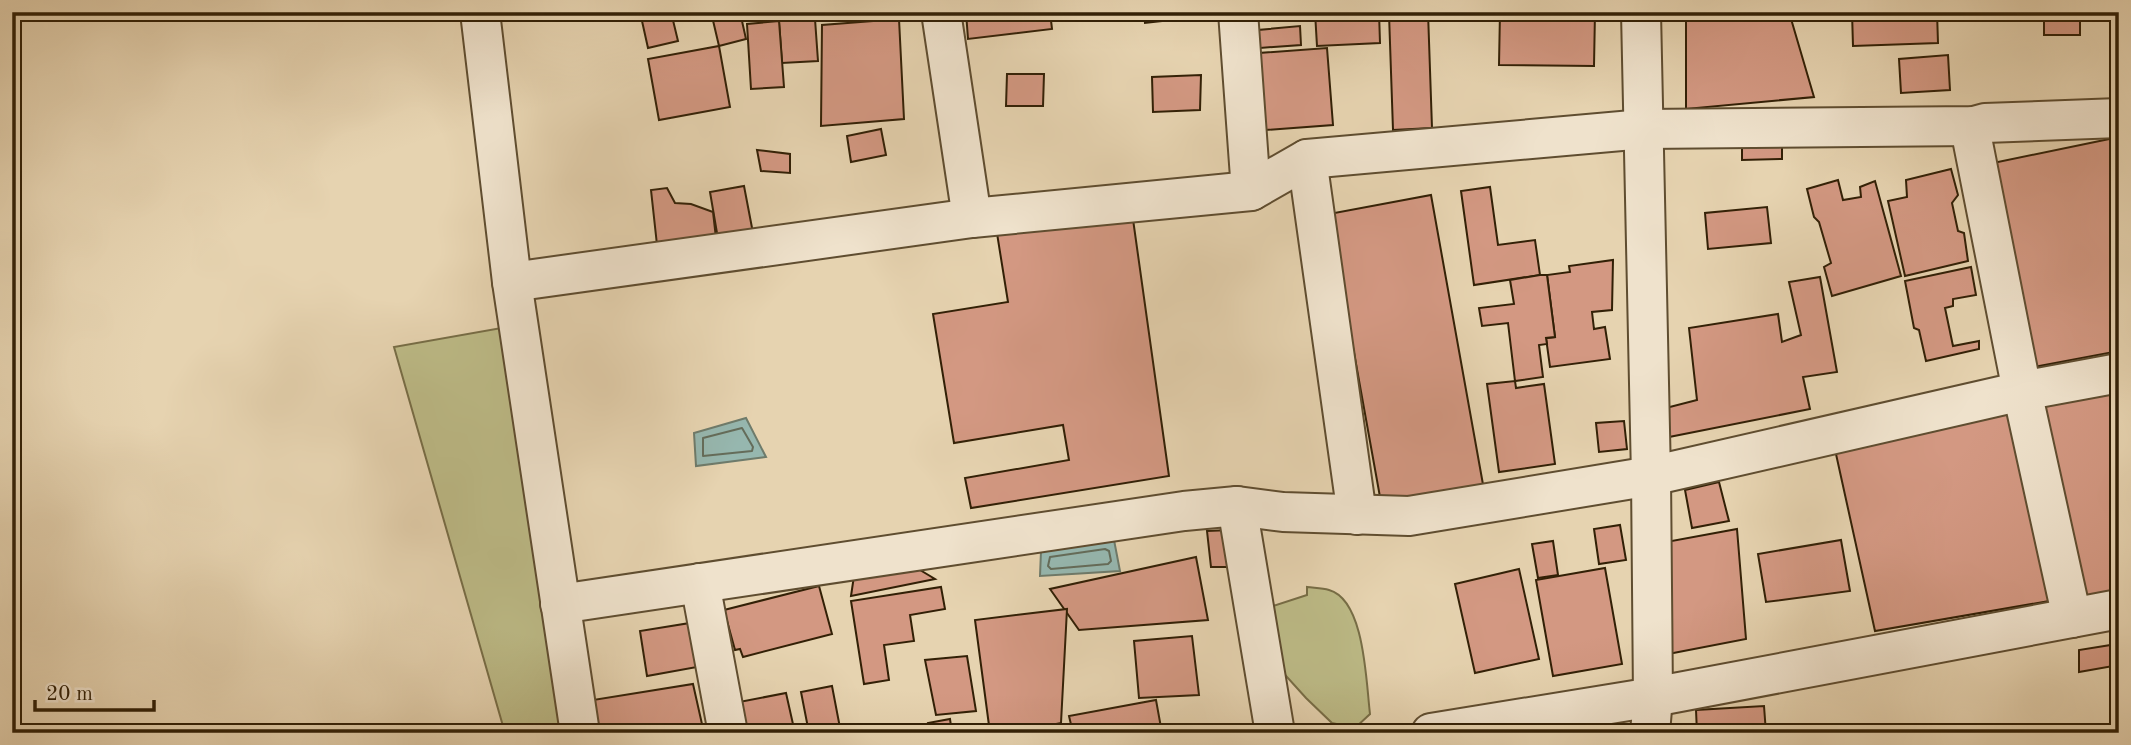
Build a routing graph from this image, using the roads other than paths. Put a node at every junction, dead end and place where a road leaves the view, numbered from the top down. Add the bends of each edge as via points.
1 (480, 12) edge
2 (941, 12) edge
3 (1238, 12) edge
4 (1642, 12) edge
5 (2119, 118) edge
6 (1974, 125) junction
7 (1644, 130) junction
8 (1307, 159) junction
9 (1251, 191) junction
10 (972, 218) junction
11 (512, 282) junction
12 (2119, 373) edge
13 (2022, 391) junction
14 (1651, 476) junction
15 (1237, 506) junction
16 (1357, 515) junction
17 (700, 583) junction
18 (560, 604) junction
19 (2119, 609) edge
20 (2072, 618) junction
21 (1651, 715) edge
22 (580, 733) edge
23 (728, 733) edge
24 (1275, 733) edge
25 (1431, 733) edge

1 - 11 street
2 - 10 street
3 - 9 street
4 - 7 street
5 - 6 street
6 - 7 street
6 - 13 street via 1971,133
7 - 8 street
7 - 14 street
8 - 9 street
8 - 16 street
9 - 10 street
10 - 11 street
11 - 18 street
12 - 13 street
13 - 14 street
13 - 20 street
14 - 16 street via 1409,516
14 - 21 street
15 - 16 street
15 - 17 street
15 - 24 street
17 - 18 street
17 - 23 street
18 - 22 street
19 - 20 street
20 - 21 street
21 - 25 street

